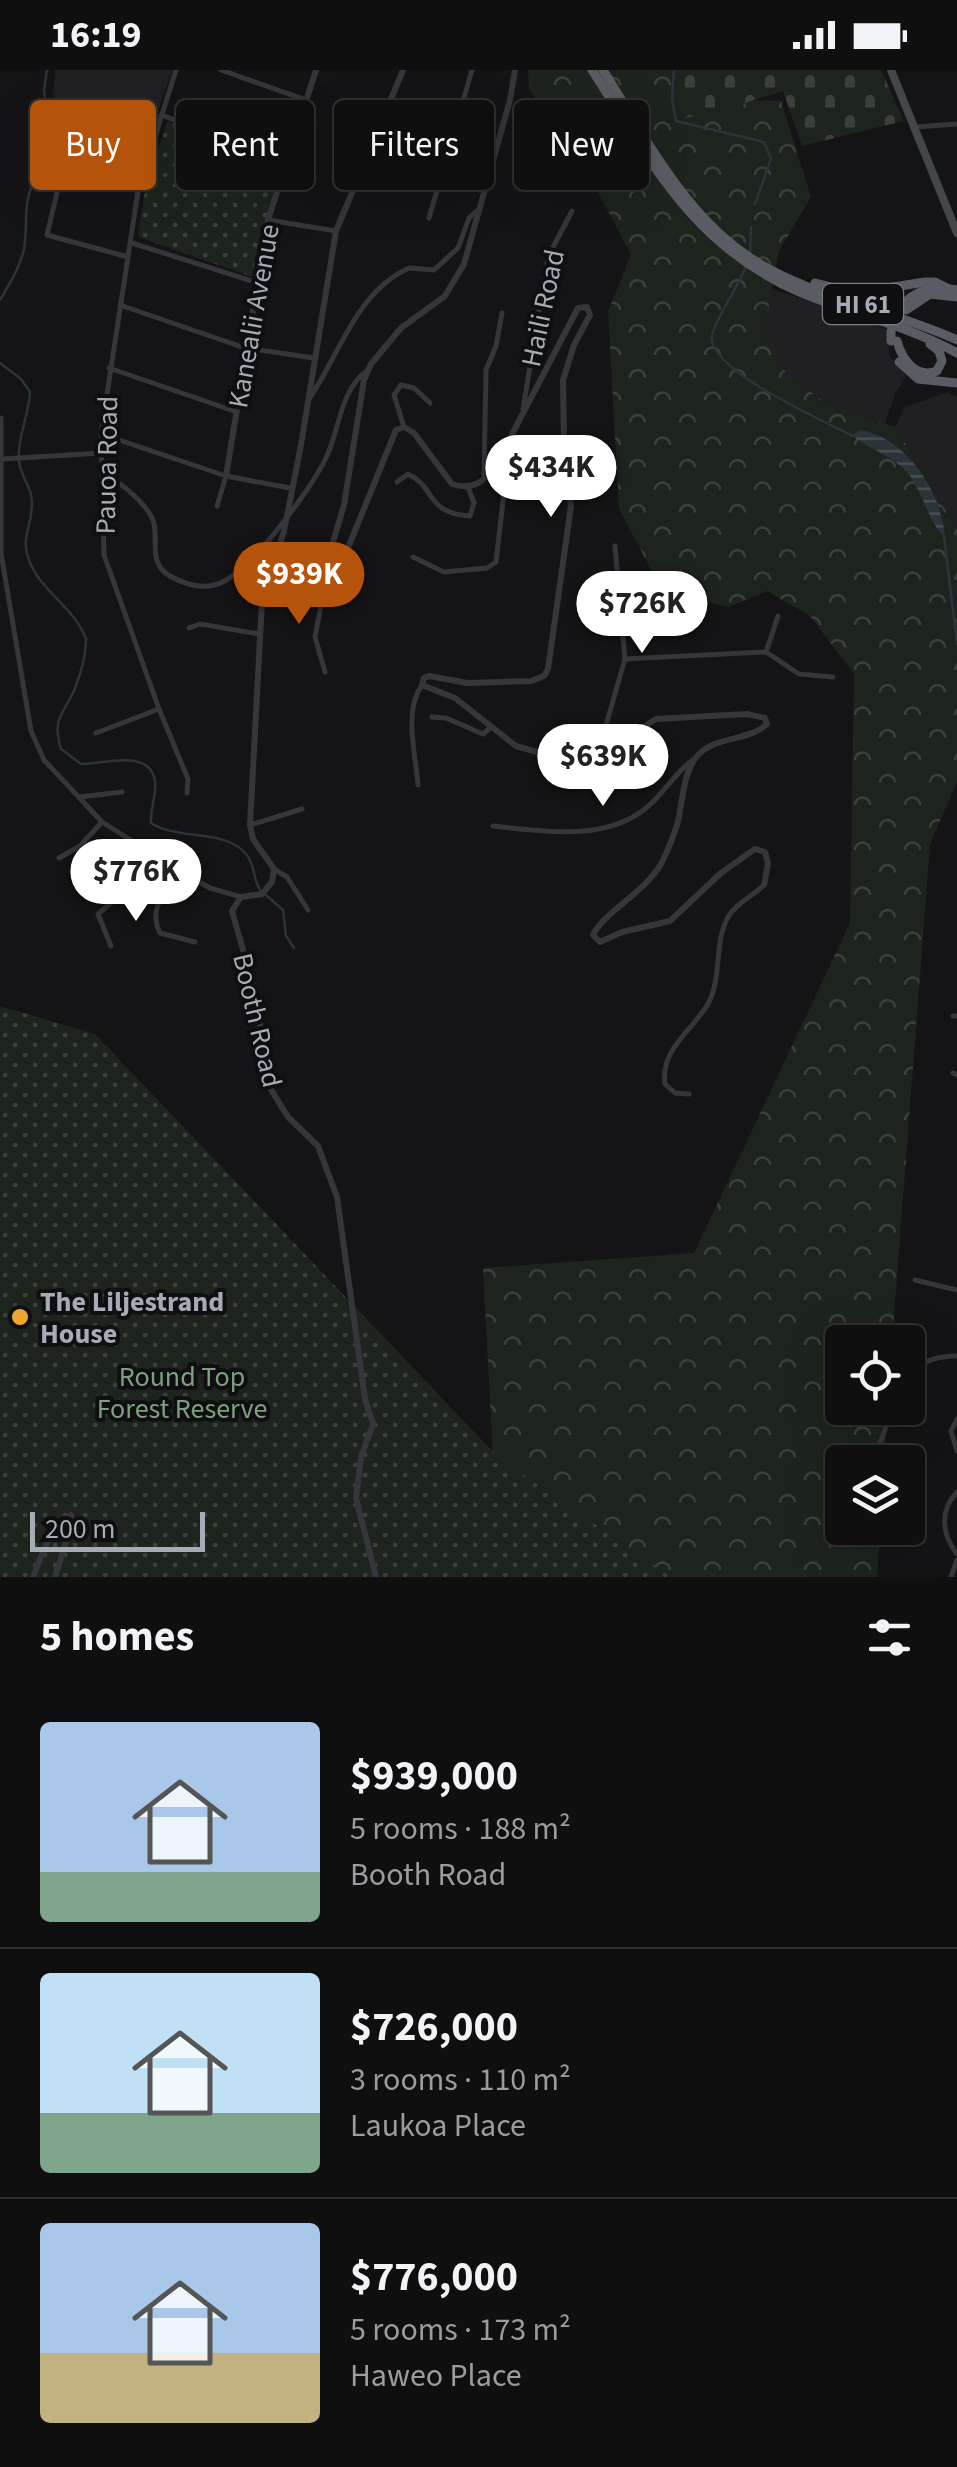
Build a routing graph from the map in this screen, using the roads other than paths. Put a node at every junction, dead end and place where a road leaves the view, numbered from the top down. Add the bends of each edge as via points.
1 (176, 70) edge
2 (221, 70) edge
3 (316, 70) edge
4 (403, 70) edge
5 (472, 70) edge
6 (515, 70) edge
7 (592, 70) edge
8 (603, 70) edge
9 (891, 70) edge
10 (306, 100) joint
11 (162, 115) junction
12 (176, 120) edge
13 (957, 124) edge
14 (916, 127) junction
15 (156, 131) edge
16 (58, 190) edge
17 (139, 190) edge
18 (277, 190) edge
19 (479, 209) junction
20 (572, 212) dead end
21 (428, 218) dead end
22 (268, 220) junction
23 (336, 231) junction
24 (957, 232) edge
25 (132, 243) junction
26 (741, 256) junction
27 (128, 257) junction
28 (767, 273) junction
29 (258, 283) junction
30 (955, 290) edge
31 (120, 305) junction
32 (502, 313) dead end
33 (887, 323) junction
34 (957, 340) edge
35 (894, 341) junction
36 (246, 348) junction
37 (957, 353) edge
38 (314, 358) junction
39 (109, 368) junction
40 (368, 370) junction
41 (957, 384) edge
42 (308, 402) junction
43 (430, 403) dead end
44 (524, 409) junction
45 (237, 412) junction
46 (1, 418) edge
47 (404, 427) junction
48 (101, 434) junction
49 (510, 438) junction
50 (102, 453) junction
51 (2, 459) junction
52 (104, 474) junction
53 (226, 476) junction
54 (484, 480) junction
55 (397, 482) dead end
56 (468, 487) junction
57 (290, 488) junction
58 (217, 506) dead end
59 (285, 519) junction
60 (615, 546) dead end
61 (254, 555) junction
62 (413, 557) dead end
63 (273, 570) junction
64 (326, 579) junction
65 (778, 616) dead end
66 (189, 628) dead end
67 (260, 634) junction
68 (766, 652) junction
69 (625, 658) junction
70 (325, 672) dead end
71 (834, 677) dead end
72 (422, 686) junction
73 (158, 709) junction
74 (432, 717) dead end
75 (490, 727) junction
76 (96, 733) dead end
77 (597, 756) junction
78 (696, 757) junction
79 (418, 785) dead end
80 (122, 792) dead end
81 (187, 793) dead end
82 (79, 797) junction
83 (302, 808) dead end
84 (102, 822) junction
85 (250, 825) junction
86 (494, 826) dead end
87 (142, 846) junction
88 (59, 858) dead end
89 (274, 869) junction
90 (180, 872) junction
91 (764, 886) joint
92 (241, 897) junction
93 (308, 910) dead end
94 (195, 942) dead end
95 (111, 946) dead end
96 (689, 1094) dead end
97 (916, 1280) dead end
98 (957, 1290) edge
99 (957, 1356) edge
100 (925, 1362) edge
101 (957, 1418) edge
102 (957, 1451) edge
103 (957, 1492) edge
104 (957, 1557) edge
105 (34, 1577) edge
106 (55, 1577) edge
107 (376, 1577) edge
108 (952, 1577) edge

1 - 11 street, Pauoa Road
2 - 10 street
3 - 10 street, Kanealii Avenue
4 - 23 street
5 - 21 street
6 - 19 street
7 - 26 highway, HI 61 via 676,199 706,232
8 - 26 highway, HI 61 via 682,195
9 - 14 main road
11 - 12 street
11 - 15 street, Pauoa Road
13 - 14 street
14 - 24 main road
16 - 27 street via 48,235
17 - 25 street, Pauoa Road
18 - 22 street, Kanealii Avenue
19 - 40 street via 450,290 401,328
19 - 42 street via 468,218 458,248 434,270 399,272 354,316
20 - 44 street, Haili Road via 548,258
22 - 23 street
22 - 29 street, Kanealii Avenue
23 - 38 street
25 - 27 street, Pauoa Road
25 - 29 street
26 - 28 highway, HI 61
27 - 31 street, Pauoa Road
28 - 30 highway via 856,293 925,282
28 - 33 highway, HI 61
28 - 34 highway, HI 61
29 - 36 street, Kanealii Avenue
30 - 35 highway, bridge via 914,294 891,330
31 - 36 street
31 - 39 street, Pauoa Road
32 - 54 street via 486,370
33 - 35 highway via 936,348 938,371 923,374 910,366
33 - 37 highway, HI 61
35 - 41 highway via 898,362 918,380
36 - 38 street
36 - 45 street, Kanealii Avenue
38 - 42 street
39 - 45 street
39 - 48 street, Pauoa Road
40 - 59 street via 351,389 328,456
40 - 64 street
42 - 57 street
43 - 47 street via 402,386 394,395
44 - 49 street
44 - 72 street via 578,308 587,307 590,315 563,380 572,506 548,669 531,682 427,676
45 - 53 street, Kanealii Avenue
46 - 51 street
47 - 56 street via 449,482
47 - 64 street via 391,438 336,576
48 - 50 street, Pauoa Road
48 - 53 street
49 - 54 street
49 - 62 street via 496,562 444,572
50 - 51 street
50 - 52 street, Pauoa Road
51 - 82 street via 1,553 31,731 44,760
52 - 61 street via 152,516 155,560 166,574 193,587 216,585
52 - 73 street, Pauoa Road via 104,555
53 - 57 street
53 - 58 street, Kanealii Avenue
54 - 56 street
55 - 56 street via 408,474 417,478 434,504 470,516
57 - 59 street
59 - 61 street
59 - 63 street
60 - 69 street
61 - 63 street
63 - 67 street
64 - 70 street via 315,638
65 - 68 street
66 - 67 street
67 - 85 street
68 - 69 street
68 - 71 street via 799,674
69 - 77 street
72 - 75 street via 455,698
72 - 79 street via 413,718
73 - 76 street
73 - 81 street, Pauoa Road via 188,779
74 - 75 street via 483,734
75 - 77 street via 516,746 563,760
77 - 78 street via 656,718 766,719 762,729
78 - 86 street via 624,824 564,833
78 - 91 street via 656,872 594,930 594,938 600,942 670,921 755,849 767,859
80 - 82 street
82 - 84 street
83 - 85 street
84 - 87 street
84 - 88 street
85 - 89 street via 252,840
87 - 90 street
87 - 95 street via 134,883 98,914
89 - 92 street via 262,894
89 - 93 street
90 - 92 street
90 - 94 street via 154,908 153,920 160,933
91 - 96 street via 729,915 712,995 667,1060 666,1084
92 - 107 street, Booth Road via 232,915 257,998 268,1083 288,1117 318,1146 337,1197 373,1424 356,1498
97 - 98 street
99 - 100 street
101 - 102 street via 951,1431
103 - 104 street via 943,1525
104 - 108 street
105 - 106 street via 52,1535 71,1515

